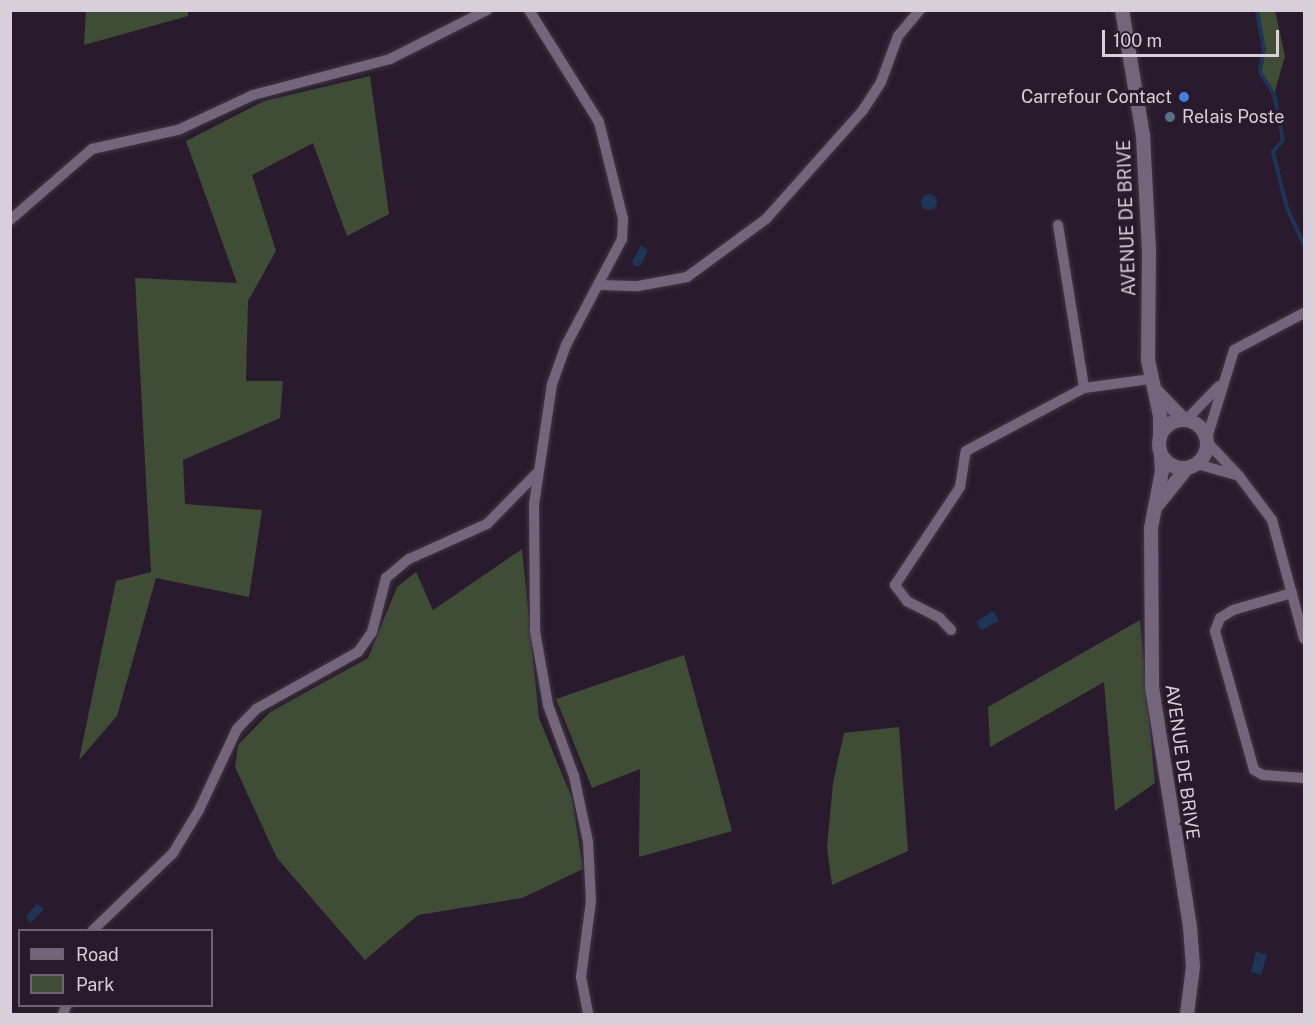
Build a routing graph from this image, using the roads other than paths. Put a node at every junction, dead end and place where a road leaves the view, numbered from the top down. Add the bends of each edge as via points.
1 (487, 10) edge
2 (529, 10) edge
3 (920, 10) edge
4 (1122, 10) edge
5 (10, 220) edge
6 (1058, 225) dead end
7 (600, 285) junction
8 (1305, 313) edge
9 (1221, 383) junction
10 (1153, 384) junction
11 (1084, 388) junction
12 (1185, 419) junction
13 (1160, 435) junction
14 (1207, 440) junction
15 (1161, 454) junction
16 (1192, 466) junction
17 (537, 473) junction
18 (1239, 476) junction
19 (1152, 514) junction
20 (1292, 593) junction
21 (951, 630) dead end
22 (1305, 639) edge
23 (1305, 778) edge
24 (94, 929) edge
25 (588, 1014) edge
26 (1187, 1014) edge

1 - 5 street via 390,59 253,95 178,130 92,149
2 - 7 street via 599,122 623,219 622,239
3 - 7 street via 898,36 881,82 863,110 766,219 687,277 638,286
4 - 10 street, AVENUE DE BRIVE via 1143,136
6 - 11 street
7 - 17 street via 566,345 552,384
8 - 9 street via 1234,350
9 - 12 street
9 - 14 street
10 - 11 street
10 - 12 street
10 - 13 street, AVENUE DE BRIVE
11 - 21 street via 966,451 960,487 895,585 907,602 940,618
12 - 13 street via 1168,424
12 - 14 street via 1198,425
13 - 15 street
14 - 16 street via 1205,454
14 - 18 street
15 - 16 street via 1172,465
15 - 19 street, AVENUE DE BRIVE via 1162,471
16 - 18 street
16 - 19 street via 1176,477
17 - 24 street via 486,524 409,559 386,578 372,632 358,652 256,709 237,729 199,810 173,853
17 - 25 street via 535,631 548,705 574,776 588,842 591,901 581,977
18 - 20 street via 1272,520
19 - 26 street, AVENUE DE BRIVE via 1152,687 1190,927 1193,967
20 - 22 street
20 - 23 street via 1233,610 1220,618 1215,631 1254,770 1263,775

